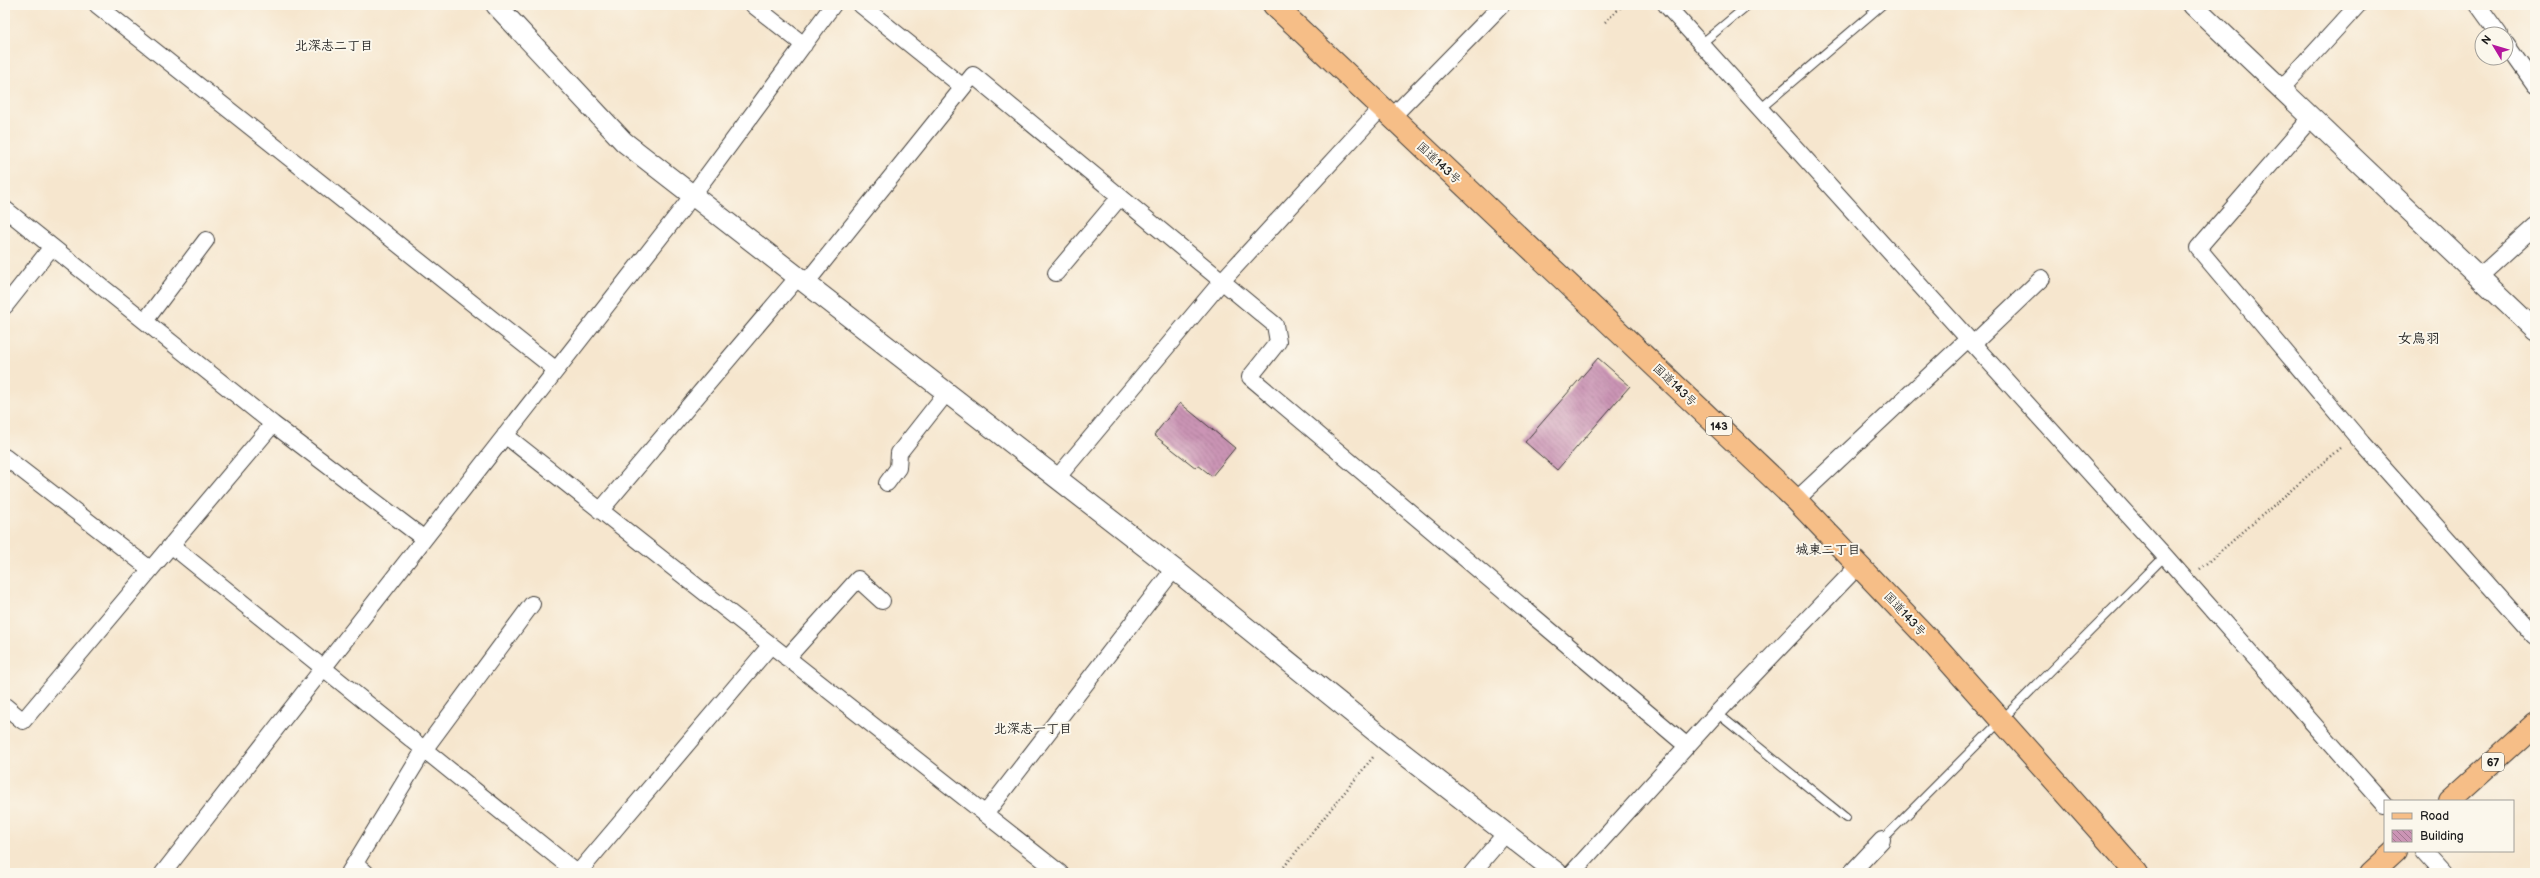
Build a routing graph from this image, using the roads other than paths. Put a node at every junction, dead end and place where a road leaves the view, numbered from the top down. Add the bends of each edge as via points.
1 (98, 5) edge
2 (496, 5) edge
3 (753, 5) edge
4 (833, 5) edge
5 (861, 5) edge
6 (1274, 5) edge
7 (1502, 5) edge
8 (1666, 5) edge
9 (1748, 5) edge
10 (1882, 5) edge
11 (2193, 5) edge
12 (2358, 5) edge
13 (2478, 5) edge
14 (2493, 26) edge
15 (1701, 44) junction
16 (804, 45) junction
17 (2514, 55) edge
18 (2535, 85) edge
19 (964, 87) junction
20 (2281, 89) junction
21 (1760, 109) junction
22 (1386, 113) junction
23 (2311, 118) junction
24 (691, 196) junction
25 (1120, 197) junction
26 (5, 209) edge
27 (2535, 226) edge
28 (206, 240) dead end
29 (51, 248) junction
30 (1056, 273) dead end
31 (2479, 276) junction
32 (2042, 278) dead end
33 (802, 280) junction
34 (1222, 281) junction
35 (5, 306) edge
36 (145, 321) junction
37 (2535, 330) edge
38 (1971, 341) junction
39 (555, 369) junction
40 (947, 392) junction
41 (273, 424) junction
42 (505, 435) junction
43 (5, 457) edge
44 (1057, 478) junction
45 (887, 483) dead end
46 (1796, 500) junction
47 (600, 510) junction
48 (423, 538) junction
49 (171, 546) junction
50 (2165, 556) junction
51 (1859, 565) junction
52 (150, 569) junction
53 (1174, 569) junction
54 (882, 601) dead end
55 (532, 604) dead end
56 (2535, 637) edge
57 (770, 646) junction
58 (787, 658) junction
59 (322, 667) junction
60 (5, 706) edge
61 (1717, 714) junction
62 (2001, 720) junction
63 (2535, 724) edge
64 (1687, 746) junction
65 (424, 750) junction
66 (2451, 800) edge
67 (2384, 804) edge
68 (986, 813) junction
69 (1846, 818) dead end
70 (1506, 833) junction
71 (1882, 840) joint
72 (2394, 852) edge
73 (2424, 852) edge
74 (357, 870) edge
75 (163, 873) edge
76 (578, 873) edge
77 (1060, 873) edge
78 (1472, 873) edge
79 (1558, 873) edge
80 (1572, 873) edge
81 (1851, 873) edge
82 (2137, 873) edge
83 (2371, 873) edge
84 (2442, 873) edge

1 - 39 street
2 - 24 street via 624,142
3 - 16 street
4 - 16 street
5 - 19 street
6 - 22 main road, 国道143号 / 143
7 - 22 street
8 - 15 street
9 - 15 lane
10 - 21 lane
11 - 20 street
12 - 20 street
13 - 14 street
15 - 21 street
16 - 24 street
17 - 18 street
19 - 25 street via 973,75
19 - 33 street
20 - 23 street
21 - 38 street
22 - 34 street
22 - 46 main road, 国道143号 / 143
23 - 31 street
23 - 56 street via 2198,248 2355,434
24 - 33 street
24 - 39 street
25 - 30 street
25 - 34 street
26 - 29 street
27 - 31 street
28 - 36 street
29 - 35 street
29 - 36 street
31 - 37 street
32 - 38 street
33 - 40 street
33 - 47 street
34 - 44 street
34 - 64 street via 1275,325 1278,342 1250,377
36 - 41 street
38 - 46 street
38 - 50 street
39 - 42 street
40 - 44 street
40 - 45 street via 899,453 898,468
41 - 48 street
41 - 49 street
42 - 47 street
42 - 48 street
43 - 52 street
44 - 53 street
46 - 51 main road, 国道143号 / 143
47 - 57 street
48 - 59 street
49 - 52 street
49 - 59 street
50 - 62 lane
50 - 67 street
51 - 61 street
51 - 62 main road, 国道143号 / 143
52 - 60 street via 23,721
53 - 68 street
53 - 70 street via 1387,741
54 - 58 street via 858,579
55 - 65 street
57 - 58 street
57 - 76 street
58 - 68 street
59 - 65 street
59 - 75 street
61 - 64 street
61 - 69 lane
62 - 71 lane
62 - 82 main road, 国道143号 / 143
63 - 66 main road, 67
64 - 80 street
65 - 74 street
65 - 76 street
68 - 77 street
70 - 78 street
70 - 79 street
71 - 81 street
72 - 83 main road
73 - 84 street

